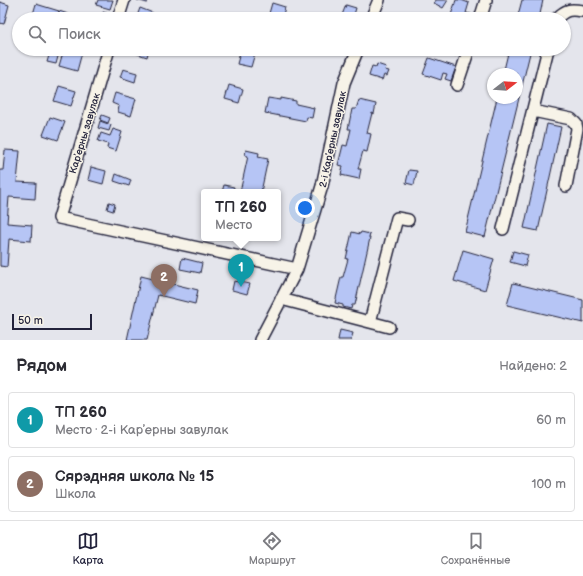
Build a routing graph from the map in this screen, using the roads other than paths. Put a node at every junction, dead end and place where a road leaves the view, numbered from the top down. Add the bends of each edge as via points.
1 (124, 0) edge
2 (379, 0) edge
3 (486, 0) edge
4 (583, 11) edge
5 (120, 12) edge
6 (374, 12) edge
7 (482, 12) edge
8 (562, 12) edge
9 (107, 56) edge
10 (355, 56) edge
11 (467, 56) edge
12 (546, 56) edge
13 (457, 85) dead end
14 (533, 111) junction
15 (566, 186) dead end
16 (408, 220) dead end
17 (503, 229) dead end
18 (297, 268) junction
19 (281, 298) junction
20 (370, 322) junction
21 (389, 327) dead end
22 (260, 340) edge

1 - 5 street
2 - 6 street
3 - 7 street
4 - 8 street via 573,9
9 - 18 street, Карʼерны завулак via 59,218
10 - 18 street, 2-і Карʼерны завулак via 344,83 322,186
11 - 13 street
12 - 14 street
14 - 15 street via 571,119 576,124
14 - 17 street
16 - 20 street via 397,218
18 - 19 street, 2-і Карʼерны завулак
19 - 20 street
19 - 22 street, 2-і Карʼерны завулак
20 - 21 street

